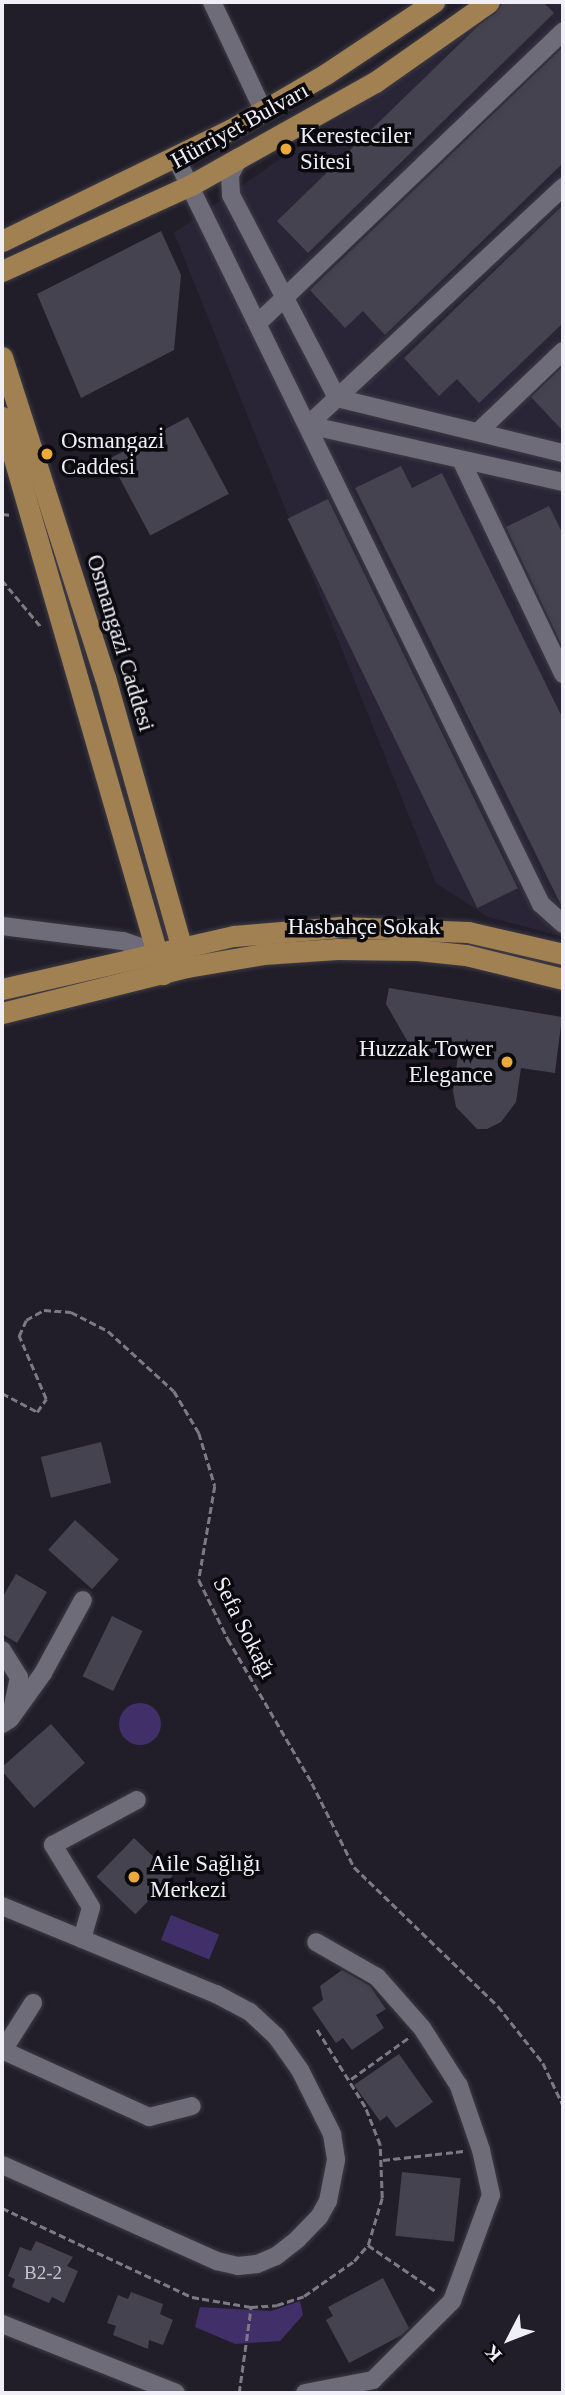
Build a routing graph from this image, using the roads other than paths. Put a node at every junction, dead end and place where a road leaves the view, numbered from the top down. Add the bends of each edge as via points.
1 (212, 2) edge
2 (434, 2) edge
3 (489, 2) edge
4 (563, 32) edge
5 (263, 110) junction
6 (175, 156) junction
7 (239, 158) junction
8 (191, 185) junction
9 (563, 187) edge
10 (2, 241) edge
11 (2, 271) edge
12 (283, 298) junction
13 (258, 323) junction
14 (563, 351) edge
15 (2, 357) edge
16 (337, 398) junction
17 (2, 417) edge
18 (308, 425) junction
19 (478, 432) junction
20 (563, 453) edge
21 (461, 460) junction
22 (563, 482) edge
23 (563, 674) edge
24 (563, 924) edge
25 (2, 926) edge
26 (181, 946) junction
27 (563, 954) edge
28 (160, 963) junction
29 (187, 967) junction
30 (563, 979) edge
31 (2, 989) edge
32 (2, 1013) edge
33 (83, 1600) dead end
34 (2, 1650) edge
35 (6, 1721) edge
36 (137, 1800) dead end
37 (2, 1906) edge
38 (82, 1939) junction
39 (316, 1942) dead end
40 (33, 2003) dead end
41 (2, 2051) edge
42 (192, 2106) dead end
43 (2, 2165) edge
44 (2, 2324) edge
45 (176, 2393) edge
46 (305, 2393) edge

1 - 5 street
2 - 5 main road, Hürriyet Bulvarı
3 - 7 main road, Hürriyet Bulvarı via 375,82
4 - 12 street
5 - 6 main road, Hürriyet Bulvarı
6 - 8 street
6 - 10 main road, Hürriyet Bulvarı
7 - 8 main road, Hürriyet Bulvarı
7 - 12 street via 230,175 231,195
8 - 11 main road, Hürriyet Bulvarı
8 - 13 street
9 - 16 street
12 - 13 street
12 - 16 street
13 - 18 street
14 - 19 street
15 - 26 main road, Osmangazi Caddesi via 105,677
16 - 18 street
16 - 19 street
17 - 28 main road
18 - 21 street
18 - 24 street via 541,904
19 - 20 street
21 - 22 street
21 - 23 street
25 - 28 street via 123,941
26 - 27 main road, Hasbahçe Sokak via 314,929 406,927 468,932
26 - 28 main road, Hasbahçe Sokak
26 - 29 main road, Osmangazi Caddesi
28 - 29 main road, Hasbahçe Sokak
28 - 31 main road
28 - 32 main road
29 - 30 main road, Hasbahçe Sokak via 263,954 417,950 466,955
33 - 35 street via 43,1673
34 - 35 street via 19,1677
36 - 38 street via 53,1845 91,1907
37 - 38 street
38 - 43 street via 216,1994 264,2022 300,2070 332,2134 336,2160 328,2201 299,2239 276,2256 238,2266 217,2262
39 - 46 street via 377,1976 422,2028 459,2086 491,2195 452,2301 373,2380
40 - 41 street
41 - 42 street via 149,2117
44 - 45 street

